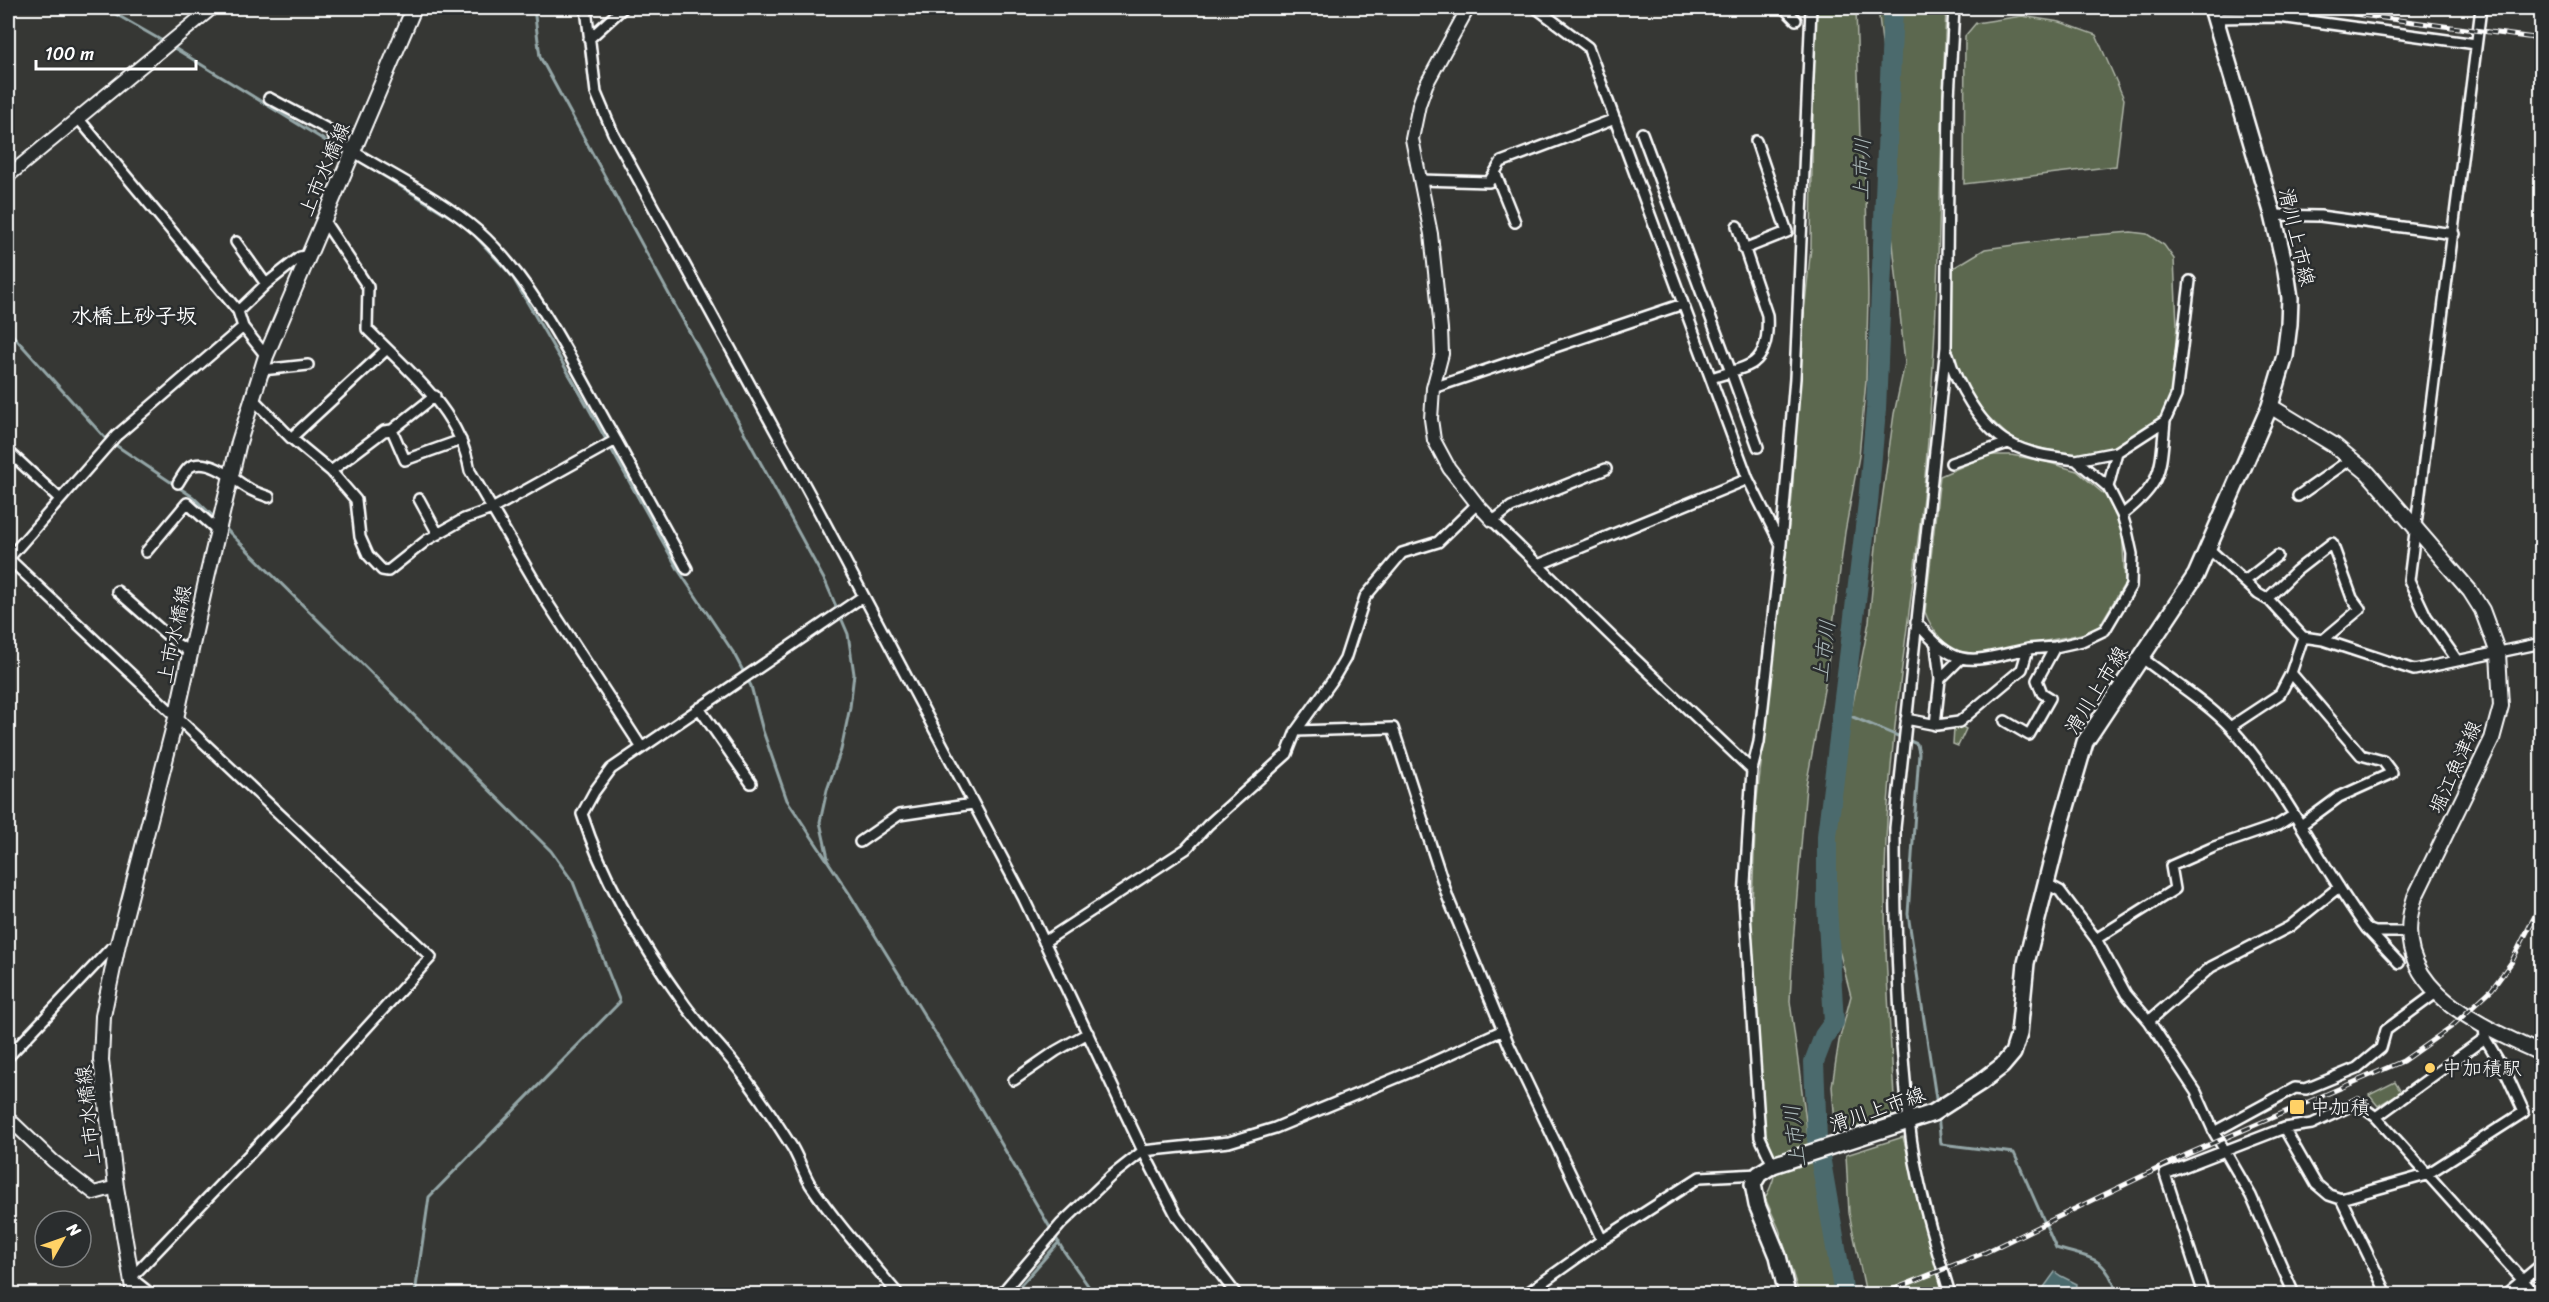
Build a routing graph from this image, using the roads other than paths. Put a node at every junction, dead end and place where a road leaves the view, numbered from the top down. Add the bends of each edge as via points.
1 (212, 8) edge
2 (414, 8) edge
3 (586, 8) edge
4 (623, 8) edge
5 (1468, 8) edge
6 (1536, 8) edge
7 (1784, 8) edge
8 (1811, 8) edge
9 (1954, 8) edge
10 (2481, 8) edge
11 (2213, 13) edge
12 (1796, 20) dead end
13 (589, 39) junction
14 (2476, 44) junction
15 (269, 98) dead end
16 (78, 118) junction
17 (1615, 119) junction
18 (1642, 133) dead end
19 (1756, 141) dead end
20 (353, 151) junction
21 (1496, 172) junction
22 (8, 176) edge
23 (1420, 180) junction
24 (2273, 215) junction
25 (324, 221) junction
26 (1515, 222) dead end
27 (1737, 226) dead end
28 (2454, 234) junction
29 (236, 242) dead end
30 (1744, 249) junction
31 (310, 255) junction
32 (2190, 281) dead end
33 (266, 284) junction
34 (1683, 304) junction
35 (238, 311) junction
36 (243, 327) junction
37 (1946, 347) junction
38 (387, 349) junction
39 (266, 356) junction
40 (308, 365) dead end
41 (262, 370) junction
42 (1731, 372) junction
43 (1711, 378) junction
44 (1433, 388) junction
45 (435, 396) junction
46 (253, 399) junction
47 (2270, 406) junction
48 (2165, 421) junction
49 (392, 430) junction
50 (291, 438) junction
51 (461, 440) junction
52 (616, 441) junction
53 (2008, 443) junction
54 (1758, 447) dead end
55 (8, 451) edge
56 (2117, 452) junction
57 (2351, 459) junction
58 (2076, 460) junction
59 (1951, 463) dead end
60 (1606, 469) dead end
61 (331, 471) junction
62 (231, 475) junction
63 (1748, 479) junction
64 (178, 483) dead end
65 (2108, 487) junction
66 (2298, 496) dead end
67 (269, 497) dead end
68 (419, 499) dead end
69 (60, 500) junction
70 (1477, 504) junction
71 (492, 508) junction
72 (2122, 515) junction
73 (1493, 521) junction
74 (2416, 525) junction
75 (218, 531) junction
76 (438, 534) junction
77 (1781, 544) junction
78 (2209, 549) junction
79 (146, 552) dead end
80 (2277, 556) dead end
81 (8, 559) edge
82 (1538, 565) junction
83 (687, 569) dead end
84 (2245, 581) junction
85 (117, 591) dead end
86 (862, 597) junction
87 (2267, 599) junction
88 (1916, 622) junction
89 (2303, 637) junction
90 (2324, 640) junction
91 (2541, 643) edge
92 (1936, 646) junction
93 (2055, 647) junction
94 (2028, 649) junction
95 (190, 652) junction
96 (2498, 653) junction
97 (2141, 657) junction
98 (1961, 658) junction
99 (2457, 660) junction
100 (2291, 673) junction
101 (1940, 679) junction
102 (699, 708) junction
103 (176, 718) junction
104 (1906, 718) junction
105 (2006, 721) dead end
106 (1935, 725) junction
107 (2230, 727) junction
108 (1296, 731) junction
109 (642, 748) junction
110 (1752, 770) junction
111 (751, 783) dead end
112 (973, 804) junction
113 (2294, 814) junction
114 (2301, 825) junction
115 (860, 842) dead end
116 (2047, 884) junction
117 (2339, 887) junction
118 (2367, 929) junction
119 (2407, 932) junction
120 (2096, 939) junction
121 (1044, 942) junction
122 (118, 944) junction
123 (2398, 963) dead end
124 (2436, 993) junction
125 (2150, 1021) junction
126 (1503, 1030) junction
127 (2484, 1032) junction
128 (1088, 1033) junction
129 (2541, 1054) edge
130 (8, 1057) edge
131 (1014, 1080) dead end
132 (2376, 1117) junction
133 (8, 1118) edge
134 (1909, 1122) junction
135 (2284, 1128) junction
136 (2214, 1132) junction
137 (2224, 1150) junction
138 (1143, 1151) junction
139 (1773, 1165) junction
140 (1760, 1174) junction
141 (2426, 1175) junction
142 (116, 1187) junction
143 (2341, 1199) junction
144 (1602, 1240) junction
145 (2541, 1264) edge
146 (131, 1278) junction
147 (2522, 1281) junction
148 (134, 1294) edge
149 (151, 1294) edge
150 (898, 1294) edge
151 (1001, 1294) edge
152 (1236, 1294) edge
153 (1527, 1294) edge
154 (1787, 1294) edge
155 (1950, 1294) edge
156 (2204, 1294) edge
157 (2294, 1294) edge
158 (2387, 1294) edge
159 (2506, 1294) edge
160 (2535, 1294) edge

1 - 16 street
2 - 20 main road, 上市水橋線
3 - 13 street
4 - 13 street
5 - 23 street via 1419,105 1412,139
6 - 17 street via 1588,47
7 - 12 street
8 - 77 street via 1795,378
9 - 37 street
10 - 14 street
11 - 14 street via 2279,17
11 - 24 main road, 滑川上市線
13 - 86 street via 596,93 613,134
14 - 28 street
15 - 20 street via 331,131 335,140
16 - 22 street
16 - 35 street
17 - 21 street via 1500,162
17 - 34 street
18 - 42 street
19 - 30 street via 1787,232
20 - 25 main road, 上市水橋線
20 - 52 street via 435,199 478,231 501,255 534,297
21 - 23 street via 1489,182
21 - 26 street
23 - 44 street via 1431,234 1441,329 1442,354
24 - 28 street via 2320,216
24 - 47 main road, 滑川上市線 via 2290,298 2285,356
25 - 31 main road, 上市水橋線
25 - 38 street via 368,287 367,329
27 - 30 street
28 - 74 street
29 - 33 street
30 - 42 street via 1768,328 1763,350 1754,362
31 - 33 street via 300,257
31 - 39 main road, 上市水橋線
32 - 48 street via 2176,396
33 - 35 street
34 - 43 street
34 - 44 street
35 - 36 street
36 - 39 street
36 - 69 street via 116,436
37 - 53 street via 1965,397
37 - 88 street
38 - 45 street
38 - 50 street
39 - 41 main road, 上市水橋線
40 - 41 street
41 - 46 main road, 上市水橋線
42 - 43 street
42 - 54 street
43 - 63 street
44 - 70 street via 1434,440 1449,468
45 - 49 street
45 - 51 street
46 - 50 street
46 - 62 main road, 上市水橋線
47 - 57 main road, 堀江魚津線
47 - 78 main road, 滑川上市線
48 - 56 street
48 - 72 street via 2160,468 2154,485
49 - 51 street via 405,460
49 - 61 street via 384,431
50 - 61 street
51 - 71 street via 470,471
52 - 71 street
52 - 83 street
53 - 58 street via 2039,455
53 - 59 street
55 - 69 street
56 - 58 street
56 - 65 street
57 - 66 street
57 - 74 main road, 堀江魚津線
58 - 65 street
60 - 73 street via 1511,507
61 - 76 street via 356,500 360,537 368,555 382,570 388,571
62 - 64 street via 195,465 187,469
62 - 67 street via 250,490
62 - 75 main road, 上市水橋線
63 - 77 street
63 - 82 street
65 - 72 street
68 - 76 street
69 - 81 street
70 - 73 street
70 - 108 street via 1438,542 1402,554 1365,597 1345,658
71 - 76 street
71 - 109 street via 545,599
72 - 93 street via 2132,554 2131,586 2105,630 2082,641
73 - 82 street
74 - 96 main road, 堀江魚津線 via 2470,591 2482,610
74 - 99 street via 2409,580 2426,616
75 - 79 street via 187,503
75 - 95 main road, 上市水橋線
77 - 110 street via 1759,742
78 - 84 street
78 - 97 main road, 滑川上市線
80 - 84 street
81 - 103 street
82 - 110 street
84 - 87 street
85 - 95 street
86 - 102 street
86 - 112 street
87 - 89 street
87 - 90 street via 2332,543 2352,598 2360,609
88 - 92 street
88 - 104 street
89 - 90 street
89 - 100 street
90 - 99 street via 2414,670
91 - 96 street
92 - 98 street
92 - 101 street
93 - 94 street
93 - 105 street via 2037,680 2042,693 2050,698 2029,735
94 - 98 street via 1977,660
94 - 106 street via 2022,669 1996,693 1959,722
95 - 103 main road, 上市水橋線
96 - 99 street
96 - 119 main road, 堀江魚津線 via 2501,706 2492,739 2415,897
97 - 107 street
97 - 116 main road, 滑川上市線 via 2085,742
98 - 101 street
100 - 107 street via 2280,694
100 - 114 street via 2361,755 2383,761 2392,772 2339,797
101 - 106 street
102 - 109 street
102 - 111 street
103 - 122 main road, 上市水橋線
103 - 146 street via 431,957
104 - 106 street
104 - 134 street via 1895,828 1895,938
107 - 113 street
108 - 121 street via 1287,754 1186,849
108 - 126 street via 1393,728 1448,898
109 - 150 street via 611,769 582,814 594,848 631,922 686,1007 743,1075 792,1147 821,1199
110 - 139 street via 1744,899 1760,1137
112 - 115 street via 899,815
112 - 121 street
113 - 114 street
113 - 120 street via 2278,825 2172,866 2175,889
114 - 117 street
116 - 120 street via 2060,891
116 - 134 main road, 滑川上市線 via 2026,963 2019,1034 2013,1053 2002,1066 1952,1103
117 - 118 street
117 - 125 street via 2289,927 2211,967
118 - 119 street
118 - 123 street
119 - 124 main road via 2422,975
120 - 125 street via 2126,994
121 - 128 street
122 - 130 street
122 - 142 main road, 上市水橋線 via 103,1016 101,1060
124 - 127 main road
124 - 136 street via 2386,1030 2381,1048 2357,1068 2306,1089 2295,1088
125 - 136 street via 2196,1092
126 - 138 street via 1275,1128 1229,1142
126 - 144 street
127 - 129 main road
127 - 132 street
127 - 141 street via 2524,1112
128 - 131 street
128 - 138 street
132 - 135 street via 2357,1103 2312,1124
132 - 141 street
133 - 142 street via 94,1193
134 - 139 main road, 滑川上市線
134 - 155 street via 1929,1225
135 - 137 street
135 - 143 street via 2316,1184
136 - 137 street
137 - 156 street via 2164,1174
137 - 157 street via 2251,1196
138 - 151 street via 1061,1224
138 - 152 street via 1177,1217
139 - 140 main road, 滑川上市線
140 - 144 street via 1700,1177
140 - 154 main road via 1753,1184 1757,1205 1778,1256
141 - 143 street
141 - 147 street
142 - 146 main road, 上市水橋線
143 - 158 street
144 - 153 street
145 - 147 street
146 - 148 main road, 上市水橋線
146 - 149 street
147 - 159 street
147 - 160 street

